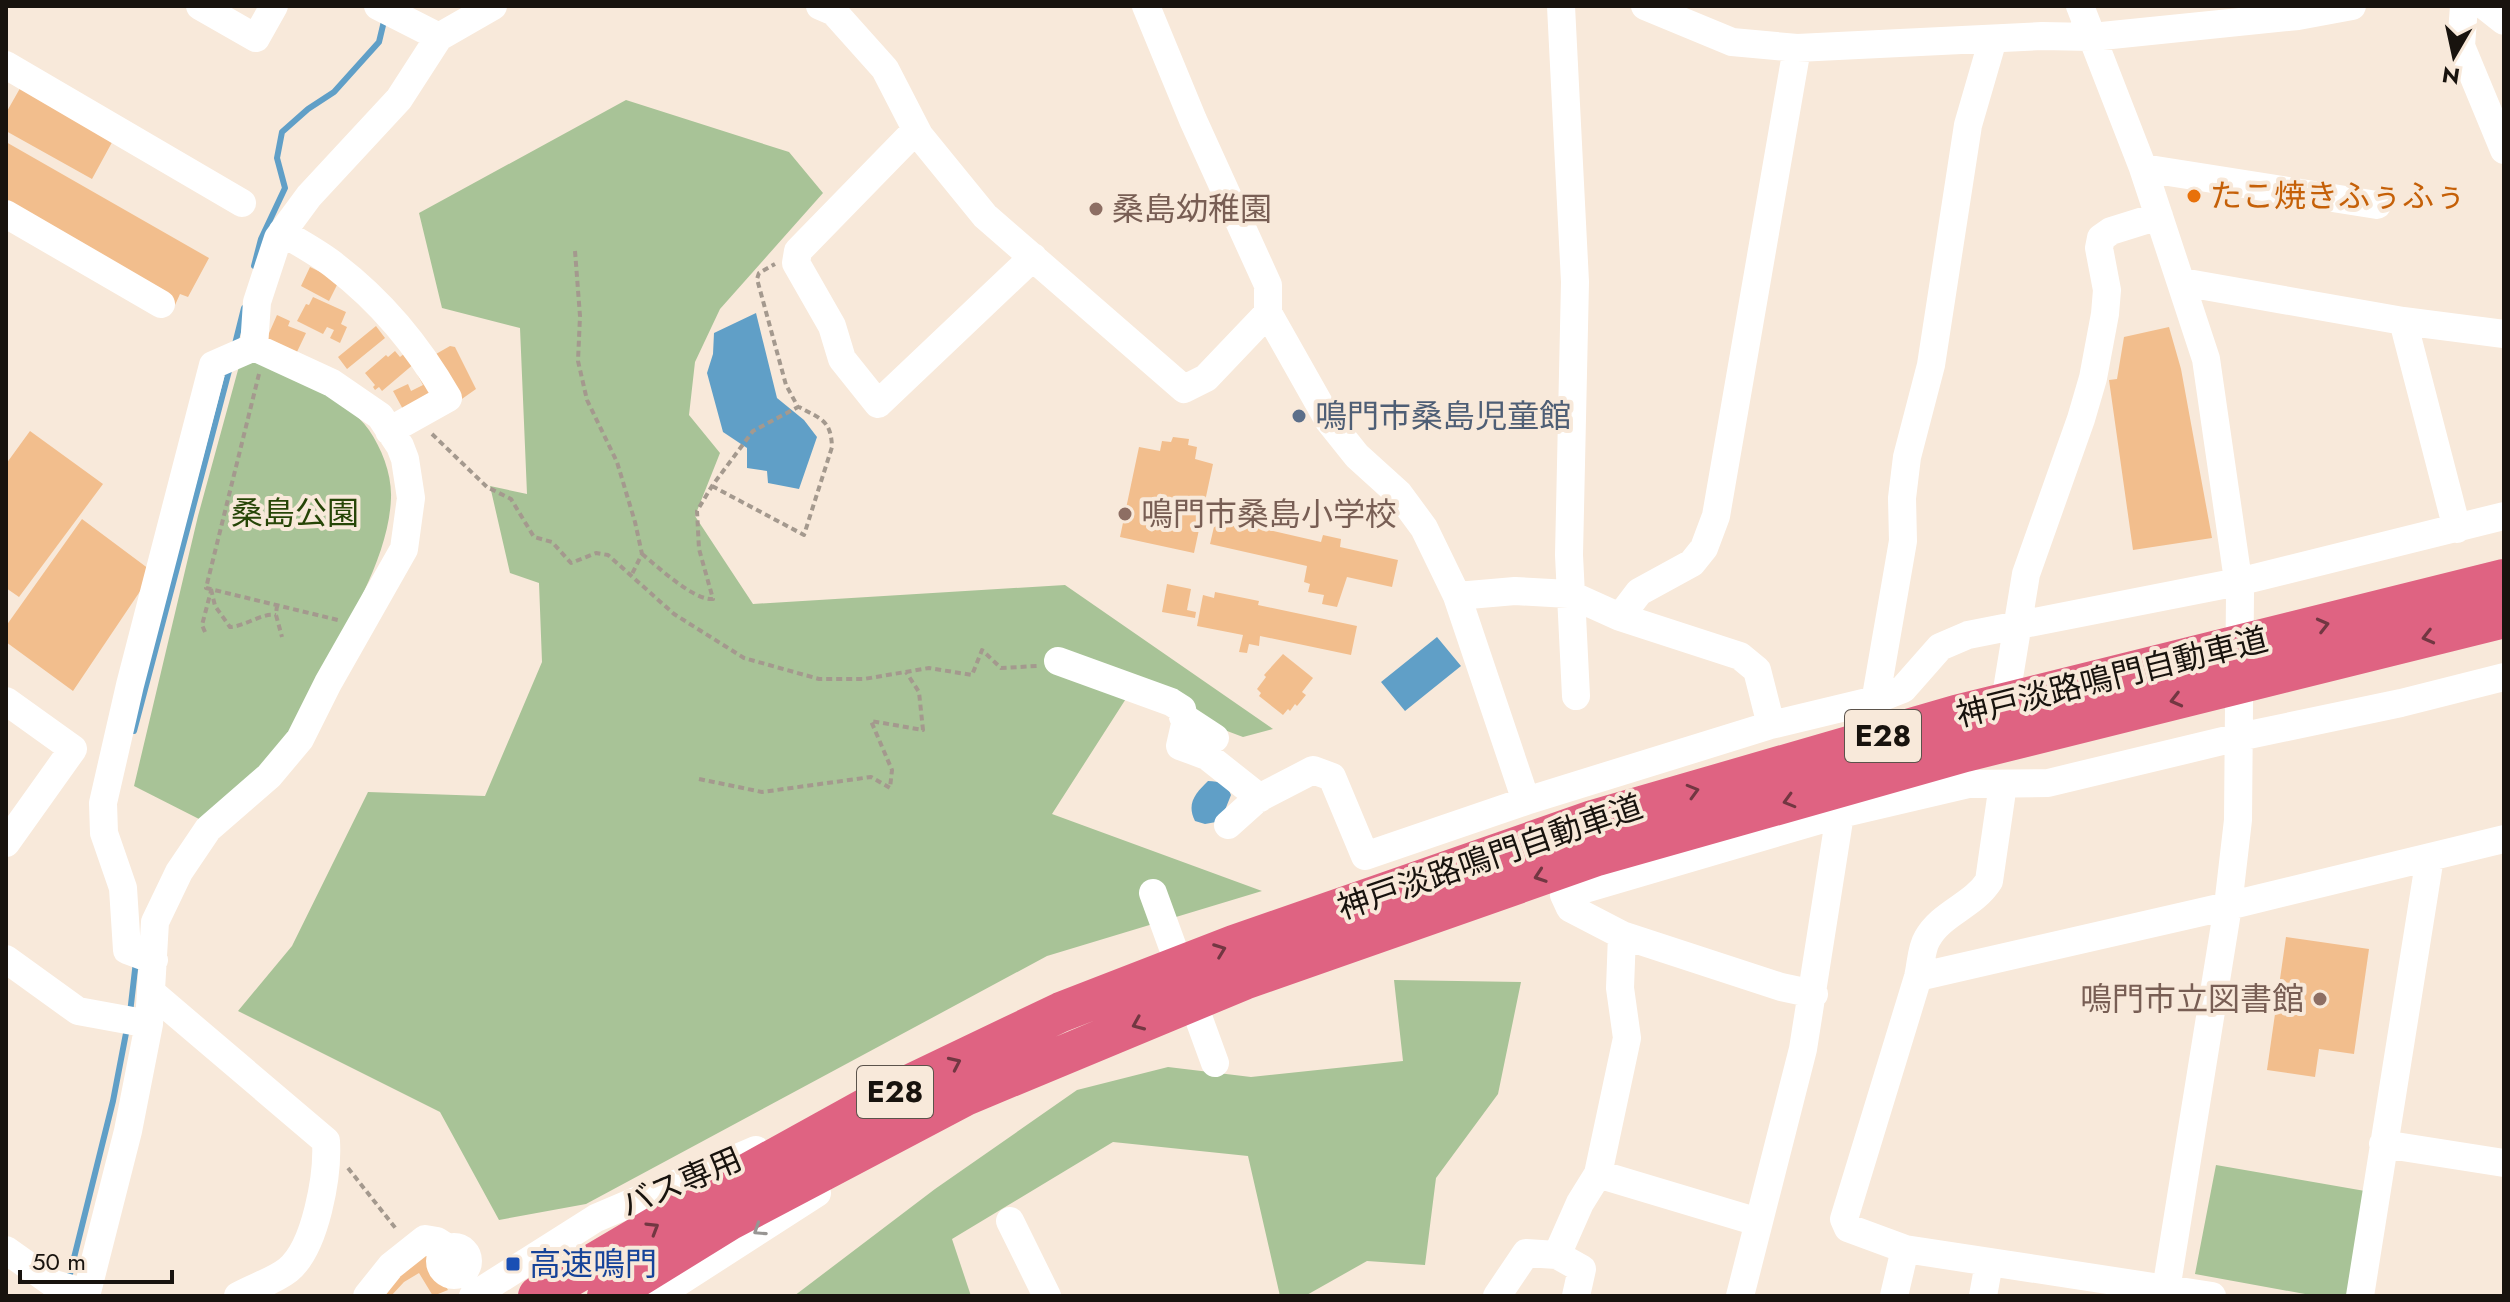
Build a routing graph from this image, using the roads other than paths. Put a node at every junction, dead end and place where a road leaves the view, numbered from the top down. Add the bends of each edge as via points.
1 (200, 6) edge
2 (274, 6) edge
3 (378, 6) edge
4 (493, 6) edge
5 (820, 6) edge
6 (1146, 6) edge
7 (1561, 6) edge
8 (1645, 6) edge
9 (2080, 6) edge
10 (2352, 6) edge
11 (2464, 6) edge
12 (2485, 6) edge
13 (2296, 11) edge
14 (2504, 21) edge
15 (431, 24) edge
16 (2092, 37) junction
17 (1993, 39) junction
18 (1797, 48) junction
19 (6, 65) edge
20 (916, 130) junction
21 (2504, 150) edge
22 (2143, 168) junction
23 (242, 203) dead end
24 (2377, 205) dead end
25 (6, 214) edge
26 (2159, 216) junction
27 (282, 232) junction
28 (1033, 257) junction
29 (2182, 282) junction
30 (161, 304) dead end
31 (1268, 313) junction
32 (2403, 321) junction
33 (2504, 334) edge
34 (258, 355) junction
35 (395, 438) junction
36 (2504, 516) edge
37 (2457, 529) junction
38 (2504, 579) edge
39 (2238, 582) junction
40 (1569, 594) junction
41 (1457, 596) junction
42 (1620, 617) junction
43 (2504, 618) edge
44 (2017, 626) junction
45 (1058, 661) road end
46 (2504, 677) edge
47 (1576, 696) dead end
48 (1875, 700) junction
49 (6, 701) edge
50 (1183, 717) junction
51 (1771, 725) junction
52 (2239, 737) junction
53 (1215, 738) dead end
54 (1998, 784) junction
55 (1260, 798) junction
56 (1526, 801) junction
57 (1849, 812) junction
58 (1228, 825) dead end
59 (2504, 839) edge
60 (6, 843) edge
61 (2430, 857) junction
62 (1153, 893) dead end
63 (2228, 906) junction
64 (1622, 935) junction
65 (1281, 948) junction
66 (6, 959) edge
67 (154, 960) junction
68 (1918, 977) junction
69 (152, 993) junction
70 (1814, 994) junction
71 (149, 1024) junction
72 (1215, 1063) dead end
73 (900, 1089) junction
74 (965, 1096) junction
75 (2383, 1144) junction
76 (2504, 1163) edge
77 (1598, 1174) junction
78 (1010, 1221) dead end
79 (1758, 1222) junction
80 (448, 1248) dead end
81 (1905, 1249) junction
82 (6, 1250) edge
83 (1557, 1255) junction
84 (1989, 1263) junction
85 (2166, 1292) edge
86 (86, 1294) edge
87 (238, 1296) edge
88 (367, 1296) edge
89 (473, 1296) edge
90 (538, 1296) edge
91 (607, 1296) edge
92 (657, 1296) edge
93 (1047, 1296) edge
94 (1497, 1296) edge
95 (1576, 1296) edge
96 (1740, 1296) edge
97 (1894, 1296) edge
98 (1983, 1296) edge
99 (2212, 1296) edge
100 (2360, 1296) edge

1 - 2 street via 256,38
3 - 15 street
4 - 15 street
5 - 20 street via 834,12 885,69
6 - 31 street via 1268,285
7 - 40 street via 1575,282
8 - 18 street via 1732,42
9 - 16 street
10 - 13 street
11 - 21 street via 2461,46
12 - 14 street
13 - 16 street
15 - 27 street via 399,99
16 - 17 street
16 - 22 street
17 - 18 street
17 - 48 street via 1968,125 1931,365 1907,457 1903,541
18 - 42 street via 1716,516 1692,563 1639,592
19 - 23 street
20 - 28 street via 985,216
20 - 28 street via 798,251 796,263 832,326 842,359 878,404
22 - 24 street
22 - 26 street
25 - 30 street
26 - 29 street
26 - 44 street via 2101,238 2107,290 2093,378 2026,574
27 - 34 street via 257,302
27 - 35 street via 335,265 387,313 425,357 448,398
28 - 31 street via 1184,389 1206,378
29 - 32 street
29 - 39 street via 2206,359
31 - 41 street via 1329,421 1424,528
32 - 33 street
32 - 37 street
34 - 35 street via 332,383 380,416
34 - 67 street via 213,365 103,803 104,833 123,888 127,950
35 - 67 street via 411,498 404,549 300,739 269,776 208,829 179,872 155,922
36 - 37 street
37 - 39 street
65 -> 38 highway, 神戸淡路鳴門自動車道 / E28 via 1593,820 1941,719
39 - 44 street
39 - 52 street
40 - 41 street
40 - 42 street
40 - 47 street
41 - 56 street
42 - 51 street via 1740,656 1757,670
43 -> 65 highway, 神戸淡路鳴門自動車道 / E28 via 1965,752
44 - 48 street via 1968,635 1940,647 1903,689
44 - 54 street
45 - 50 street via 1171,702 1182,709
46 - 52 street
48 - 51 street
48 - 57 street
49 - 60 street via 73,749
50 - 53 street
50 - 55 street via 1180,746 1207,756
51 - 56 street
52 - 54 street via 2048,783
52 - 63 street via 2238,820
54 - 57 street via 1968,784
54 - 68 street via 1989,881 1981,894 1940,923 1926,940
55 - 56 street via 1313,770 1332,777 1365,856
55 - 58 street
57 - 64 street via 1564,895 1570,908
57 - 70 street
59 - 61 street
61 - 63 street
61 - 75 street
62 - 72 street
63 - 68 street
63 - 85 street
64 - 70 street
64 - 77 street via 1620,988 1627,1038
73 -> 65 highway, 神戸淡路鳴門自動車道 / E28 via 1061,1012
65 -> 74 highway, 神戸淡路鳴門自動車道 / E28 via 1244,980
66 - 71 street via 78,1011
67 - 69 street
68 - 81 street via 1844,1219 1848,1228
69 - 71 street
69 - 87 street via 326,1141 320,1199 307,1244 289,1269
70 - 79 street
71 - 86 street
73 - 89 street, バス専用 via 596,1218
90 -> 73 highway, 神戸淡路鳴門自動車道 / E28
74 - 91 highway, 神戸淡路鳴門自動車道 / E28 via 730,1220
74 -> 92 street
75 - 76 street
75 - 100 street
77 - 79 street
77 - 83 street
78 - 93 street
79 - 96 street
80 - 88 street via 425,1239 391,1266
81 - 84 street
81 - 97 street
82 - 86 street via 54,1284
83 - 94 street via 1526,1253
83 - 95 street via 1582,1269
84 - 85 street
84 - 98 street
85 - 99 street

